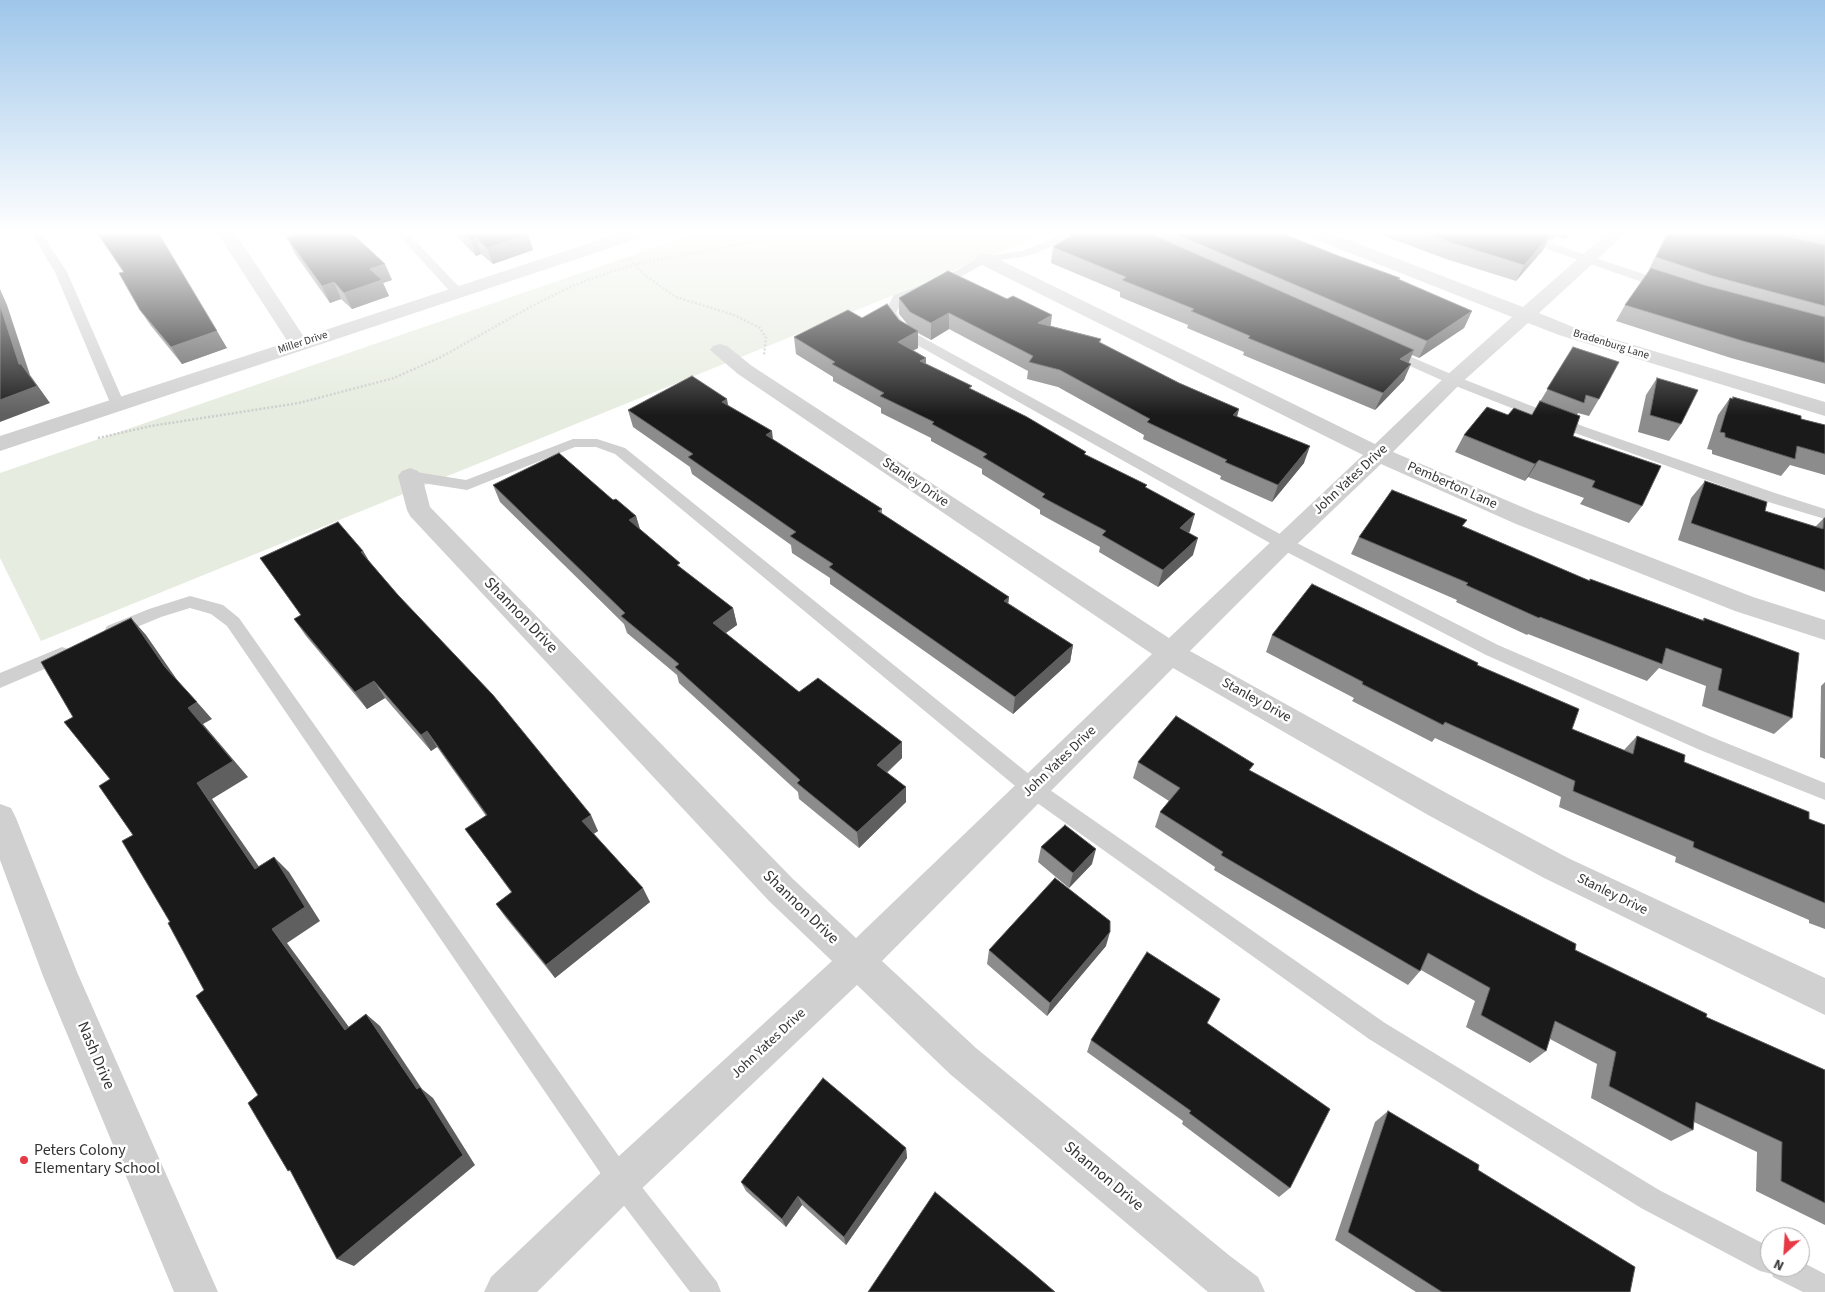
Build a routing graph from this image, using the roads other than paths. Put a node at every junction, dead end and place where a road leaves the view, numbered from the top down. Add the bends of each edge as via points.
1 (71, 294) edge
2 (266, 294) edge
3 (454, 294) edge
4 (907, 294) edge
5 (1055, 294) edge
6 (1474, 294) edge
7 (1550, 294) edge
8 (1527, 315) junction
9 (299, 344) junction
10 (1373, 344) edge
11 (720, 350) dead end
12 (1453, 380) junction
13 (118, 404) junction
14 (1825, 409) edge
15 (0, 444) edge
16 (1378, 454) junction
17 (410, 476) joint
18 (1825, 514) edge
19 (1283, 543) junction
20 (1825, 630) edge
21 (1172, 654) junction
22 (0, 681) edge
23 (1033, 789) junction
24 (1825, 792) edge
25 (0, 818) edge
26 (856, 962) junction
27 (1825, 997) edge
28 (621, 1181) junction
29 (1760, 1255) edge
30 (1802, 1277) edge
31 (1825, 1289) edge
32 (196, 1292) edge
33 (506, 1292) edge
34 (707, 1292) edge
35 (1243, 1292) edge

1 - 13 lane
2 - 9 street
3 - 9 street, Miller Drive
4 - 19 lane via 898,298 890,313 905,333
5 - 16 street, Pemberton Lane
6 - 8 street, Bradenburg Lane
7 - 8 street, John Yates Drive
8 - 12 street, John Yates Drive
8 - 14 street, Bradenburg Lane via 1576,334
9 - 13 street, Miller Drive
10 - 12 lane
11 - 21 street, Stanley Drive via 745,370
12 - 16 street, John Yates Drive
12 - 18 lane via 1580,430
13 - 15 street, Miller Drive
16 - 19 street, John Yates Drive
16 - 20 street, Pemberton Lane via 1534,522 1744,604
17 - 23 lane via 467,485 573,443 597,443 620,451
17 - 26 street, Shannon Drive via 420,510 780,890
19 - 21 street, John Yates Drive
19 - 24 lane via 1492,650
21 - 23 street, John Yates Drive
21 - 27 street, Stanley Drive via 1556,868
22 - 28 lane via 155,613 190,602 217,609 233,622
23 - 26 street, John Yates Drive
23 - 29 lane via 1377,1031 1650,1199
25 - 32 street, Nash Drive via 62,976
26 - 28 street, John Yates Drive
26 - 35 street, Shannon Drive via 963,1061
28 - 33 street, John Yates Drive
28 - 34 lane
30 - 31 lane

